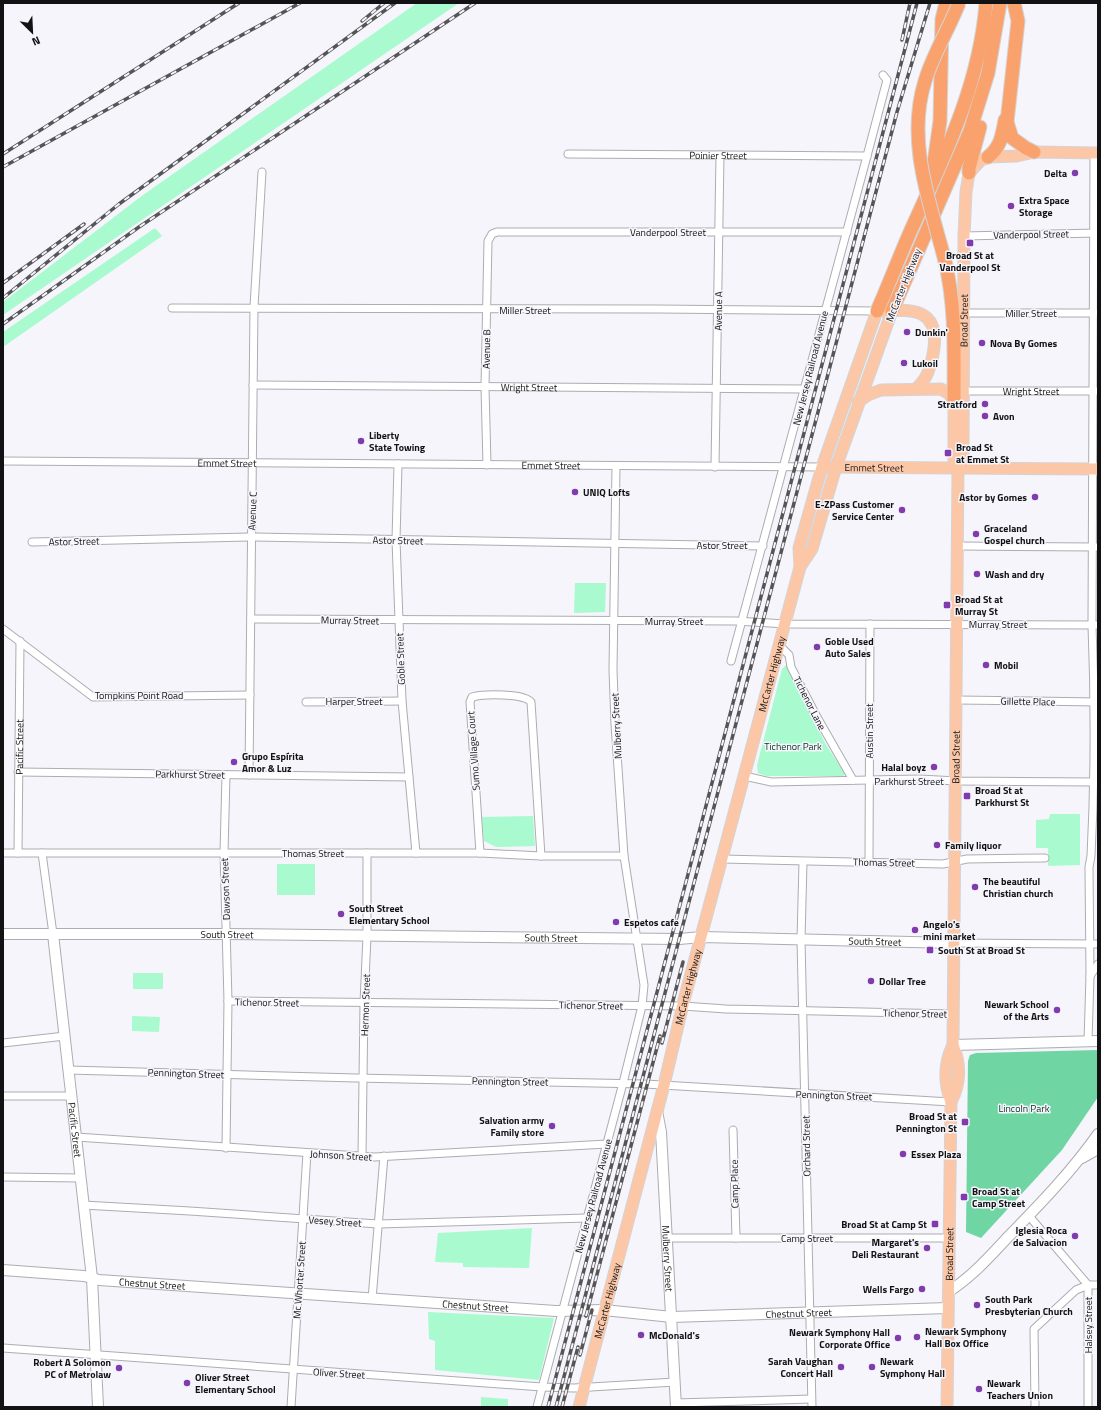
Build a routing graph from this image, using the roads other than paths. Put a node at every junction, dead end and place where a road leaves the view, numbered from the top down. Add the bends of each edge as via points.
1 (946, 3) edge
2 (959, 3) edge
3 (986, 3) edge
4 (1000, 3) edge
5 (1014, 3) edge
6 (883, 75) dead end
7 (983, 93) junction
8 (1006, 118) junction
9 (1034, 152) junction
10 (1096, 153) edge
11 (568, 154) dead end
12 (720, 155) junction
13 (867, 156) junction
14 (988, 157) junction
15 (262, 172) dead end
16 (969, 173) junction
17 (933, 184) junction
18 (847, 232) junction
19 (719, 233) junction
20 (1096, 233) edge
21 (490, 235) joint
22 (964, 236) junction
23 (254, 307) junction
24 (172, 308) dead end
25 (486, 310) junction
26 (718, 311) junction
27 (824, 311) junction
28 (877, 311) junction
29 (892, 311) junction
30 (963, 313) junction
31 (1096, 313) edge
32 (253, 386) junction
33 (485, 387) junction
34 (716, 389) junction
35 (806, 389) junction
36 (916, 389) junction
37 (964, 390) junction
38 (1096, 392) edge
39 (954, 400) junction
40 (858, 402) junction
41 (3, 461) edge
42 (254, 463) junction
43 (398, 464) junction
44 (487, 464) junction
45 (616, 466) junction
46 (715, 466) junction
47 (785, 467) junction
48 (822, 467) junction
49 (836, 467) junction
50 (958, 468) junction
51 (1095, 469) edge
52 (252, 537) junction
53 (396, 540) junction
54 (32, 542) dead end
55 (614, 544) junction
56 (763, 546) junction
57 (958, 546) junction
58 (1095, 547) edge
59 (800, 567) junction
60 (251, 619) junction
61 (398, 621) junction
62 (614, 621) junction
63 (742, 621) junction
64 (785, 624) junction
65 (870, 624) junction
66 (957, 624) junction
67 (1095, 625) edge
68 (3, 629) edge
69 (20, 641) junction
70 (780, 646) junction
71 (731, 661) dead end
72 (250, 695) junction
73 (957, 700) junction
74 (402, 701) junction
75 (306, 702) dead end
76 (1096, 702) edge
77 (18, 772) junction
78 (226, 775) junction
79 (249, 775) junction
80 (744, 776) junction
81 (409, 777) junction
82 (853, 780) junction
83 (869, 781) junction
84 (957, 781) junction
85 (1096, 782) edge
86 (3, 853) edge
87 (18, 853) junction
88 (42, 853) junction
89 (224, 853) junction
90 (367, 853) junction
91 (416, 853) junction
92 (480, 853) junction
93 (541, 856) junction
94 (624, 856) junction
95 (1095, 856) edge
96 (1045, 858) dead end
97 (723, 859) junction
98 (956, 861) junction
99 (803, 862) junction
100 (868, 862) junction
101 (3, 934) edge
102 (53, 934) junction
103 (227, 934) junction
104 (367, 936) junction
105 (702, 937) junction
106 (636, 938) junction
107 (801, 940) junction
108 (954, 943) junction
109 (1090, 944) junction
110 (1098, 944) edge
111 (1098, 964) edge
112 (1090, 976) junction
113 (644, 985) joint
114 (228, 1001) junction
115 (364, 1003) junction
116 (642, 1006) junction
117 (683, 1006) junction
118 (804, 1011) junction
119 (954, 1014) junction
120 (65, 1036) junction
121 (1093, 1041) edge
122 (3, 1043) edge
123 (953, 1045) junction
124 (69, 1070) junction
125 (226, 1075) junction
126 (363, 1079) junction
127 (623, 1083) junction
128 (664, 1085) junction
129 (806, 1094) junction
130 (3, 1096) edge
131 (72, 1096) junction
132 (951, 1102) junction
133 (657, 1111) junction
134 (733, 1130) dead end
135 (1098, 1134) edge
136 (76, 1137) junction
137 (607, 1144) junction
138 (226, 1148) junction
139 (1098, 1150) edge
140 (307, 1154) junction
141 (362, 1156) junction
142 (384, 1156) junction
143 (1081, 1159) junction
144 (3, 1177) edge
145 (80, 1178) junction
146 (83, 1205) junction
147 (1029, 1216) junction
148 (587, 1218) junction
149 (303, 1219) junction
150 (378, 1224) junction
151 (667, 1238) junction
152 (736, 1238) junction
153 (808, 1238) junction
154 (948, 1238) junction
155 (3, 1270) edge
156 (92, 1278) junction
157 (1088, 1285) junction
158 (1098, 1285) edge
159 (948, 1292) junction
160 (298, 1294) junction
161 (372, 1299) junction
162 (948, 1308) junction
163 (563, 1310) junction
164 (604, 1310) junction
165 (810, 1313) junction
166 (672, 1317) junction
167 (3, 1348) edge
168 (94, 1354) junction
169 (294, 1370) junction
170 (675, 1382) junction
171 (542, 1387) junction
172 (584, 1387) junction
173 (811, 1403) edge
174 (676, 1405) edge
175 (98, 1407) edge
176 (291, 1407) edge
177 (537, 1407) edge
178 (579, 1407) edge
179 (947, 1407) edge
180 (1035, 1407) edge
181 (1088, 1407) edge

1 - 17 highway via 942,20 940,121 932,165
2 - 39 highway, bridge via 925,81 918,117 919,156 953,299
3 - 17 highway, McCarter Highway via 969,91
4 - 7 highway, McCarter Highway
5 - 8 highway via 1018,21
6 - 13 street, New Jersey Railroad Avenue via 887,80
7 - 16 highway via 982,121 968,168
7 - 29 highway, McCarter Highway via 970,131
8 - 9 highway via 1012,138
8 - 14 highway via 1000,143
9 - 10 main road
9 - 14 main road via 1017,156
10 - 20 street
11 - 12 street, Poinier Street
12 - 13 street, Poinier Street
12 - 19 street, Avenue A
13 - 18 street, New Jersey Railroad Avenue
14 - 16 main road via 981,160
15 - 23 street, Avenue C
16 - 22 main road, Broad Street
17 - 28 highway, McCarter Highway
18 - 19 street, Vanderpool Street
18 - 27 street, New Jersey Railroad Avenue
19 - 21 street, Vanderpool Street via 497,232
19 - 26 street, Avenue A
20 - 22 street, Vanderpool Street
20 - 31 street
21 - 25 street, Avenue B
22 - 30 main road, Broad Street
23 - 24 street, Miller Street
23 - 25 street, Miller Street
23 - 32 street, Avenue C
25 - 26 street, Miller Street
25 - 33 street, Avenue B
26 - 27 street, Miller Street
26 - 34 street, Avenue A
27 - 28 street, Miller Street
27 - 35 street, New Jersey Railroad Avenue
28 - 29 main road
28 - 48 main road, McCarter Highway
29 - 36 main road via 922,314 933,327 930,365 925,378
29 - 40 main road, McCarter Highway
30 - 31 street, Miller Street
30 - 37 main road, Broad Street
31 - 38 street
32 - 33 street, Wright Street
32 - 42 street, Avenue C
33 - 34 street, Wright Street
33 - 44 street, Avenue B
34 - 35 street, Wright Street
34 - 46 street, Avenue A
35 - 47 street, New Jersey Railroad Avenue
36 - 39 main road via 941,389
36 - 40 main road via 881,390
37 - 38 street, Wright Street
37 - 50 main road, Broad Street via 963,460
38 - 51 street
39 - 50 main road, Broad Street via 954,460
40 - 49 main road, McCarter Highway
41 - 42 street, Emmet Street
42 - 43 street, Emmet Street
42 - 52 street, Avenue C
43 - 44 street, Emmet Street
43 - 53 street, Goble Street
44 - 45 street, Emmet Street
45 - 46 street, Emmet Street
45 - 55 street, Mulberry Street
46 - 47 street, Emmet Street
47 - 48 street, Emmet Street
47 - 56 street, New Jersey Railroad Avenue
48 - 49 main road, Emmet Street
48 - 59 main road, McCarter Highway via 798,548
49 - 50 main road, Emmet Street
49 - 59 main road, McCarter Highway via 812,549
50 - 51 main road, Emmet Street
50 - 57 main road, Broad Street
51 - 58 street
52 - 53 street, Astor Street
52 - 54 street, Astor Street
52 - 60 street, Avenue C
53 - 55 street, Astor Street
53 - 61 street, Goble Street
55 - 56 street, Astor Street
55 - 62 street, Mulberry Street
56 - 63 street, New Jersey Railroad Avenue
57 - 58 street
57 - 66 main road, Broad Street
58 - 67 street
59 - 64 main road, McCarter Highway
60 - 61 street, Murray Street
60 - 72 street, Avenue C
61 - 62 street, Murray Street
61 - 74 street, Goble Street
62 - 63 street, Murray Street
62 - 94 street, Mulberry Street via 614,698
63 - 64 street, Murray Street
63 - 71 street, New Jersey Railroad Avenue
64 - 65 street, Murray Street
64 - 70 main road, McCarter Highway
65 - 66 street, Murray Street
65 - 83 street, Austin Street
66 - 67 street, Murray Street
66 - 73 main road, Broad Street
67 - 76 street
68 - 69 street, Tompkins Point Road
69 - 72 street, Tompkins Point Road via 93,697
69 - 77 street, Pacific Street
70 - 80 main road, McCarter Highway
70 - 82 street, Tichenor Lane via 789,655 791,667
72 - 79 street, Avenue C
73 - 76 street, Gillette Place
73 - 84 main road, Broad Street
74 - 75 street, Harper Street
74 - 81 street, Goble Street
76 - 85 street
77 - 78 street, Parkhurst Street
77 - 87 street, Pacific Street
78 - 79 street, Parkhurst Street
78 - 89 street, Dawson Street
79 - 81 street, Parkhurst Street
80 - 82 street, Parkhurst Street via 771,782
80 - 97 main road, McCarter Highway
81 - 91 street, Goble Street
82 - 83 street, Parkhurst Street
83 - 84 street, Parkhurst Street
83 - 100 street, Austin Street
84 - 85 street, Parkhurst Street
84 - 98 main road, Broad Street
85 - 95 street
86 - 87 street, Thomas Street
87 - 88 street, Thomas Street
88 - 89 street, Thomas Street
88 - 102 street, Pacific Street
89 - 90 street, Thomas Street
89 - 103 street, Dawson Street
90 - 91 street, Thomas Street
90 - 104 street, Hermon Street
91 - 92 street, Thomas Street
92 - 93 street, Thomas Street
92 - 93 street, Sumo Village Court via 470,702 472,697 481,695 525,697 531,702
93 - 94 street, Thomas Street
94 - 106 street, Mulberry Street
95 - 109 street via 1089,867
96 - 98 street, Thomas Street
97 - 99 street, Thomas Street
97 - 105 main road, McCarter Highway
98 - 100 street, Thomas Street via 943,864
98 - 108 main road, Broad Street
99 - 100 street, Thomas Street
99 - 107 street, Orchard Street
101 - 102 street, South Street
102 - 103 street, South Street
102 - 120 street, Pacific Street
103 - 104 street, South Street
103 - 114 street, Dawson Street
104 - 106 street, South Street
104 - 115 street, Hermon Street
105 - 106 street, South Street
105 - 107 street, South Street
105 - 117 main road, McCarter Highway
106 - 113 street, Mulberry Street
107 - 108 street, South Street
107 - 118 street, Orchard Street
108 - 109 street, South Street
108 - 119 main road, Broad Street
109 - 110 street, South Street
109 - 112 street
111 - 112 street
112 - 121 street
113 - 116 street, New Jersey Railroad Avenue
114 - 115 street, Tichenor Street
114 - 125 street, Dawson Street
115 - 116 street, Tichenor Street
115 - 126 street, Hermon Street
116 - 117 street, Tichenor Street
116 - 127 street, New Jersey Railroad Avenue
117 - 118 street, Tichenor Street
117 - 128 main road, McCarter Highway
118 - 119 street, Tichenor Street
118 - 129 street, Orchard Street
119 - 123 main road, Broad Street
120 - 122 street
120 - 124 street, Pacific Street
121 - 123 street
123 - 132 main road, Broad Street via 947,1057 946,1088
124 - 125 street, Pennington Street
124 - 131 street, Pacific Street
125 - 126 street, Pennington Street
125 - 138 street, Dawson Street
126 - 127 street, Pennington Street
126 - 141 street, Hermon Street
127 - 128 street, Pennington Street
127 - 137 street, New Jersey Railroad Avenue
128 - 129 street, Pennington Street
128 - 133 main road, McCarter Highway
129 - 132 street, Pennington Street
129 - 153 street, Orchard Street
130 - 131 street
131 - 136 street, Pacific Street
132 - 154 main road, Broad Street
133 - 151 street, Mulberry Street via 661,1132
133 - 164 main road, McCarter Highway
134 - 152 street, Camp Place
135 - 143 street
136 - 138 street, Johnson Street
136 - 145 street, Pacific Street
137 - 142 street, Johnson Street
137 - 148 street, New Jersey Railroad Avenue
138 - 140 street, Johnson Street
139 - 143 street
140 - 141 street, Johnson Street
140 - 149 street, Mc Whorter Street
141 - 142 street, Johnson Street
142 - 150 street
143 - 147 street
144 - 145 street
145 - 146 street, Pacific Street
146 - 149 street, Vesey Street
146 - 156 street, Pacific Street
147 - 157 street, Halsey Street
147 - 159 street via 966,1281
148 - 150 street, Vesey Street
148 - 163 street, New Jersey Railroad Avenue
149 - 150 street, Vesey Street
149 - 160 street, Mc Whorter Street
150 - 161 street
151 - 152 street, Camp Street
151 - 166 street, Mulberry Street
152 - 153 street, Camp Street
153 - 154 street, Camp Street
153 - 165 street, Orchard Street
154 - 159 main road, Broad Street
155 - 156 street, Chestnut Street
156 - 160 street, Chestnut Street
156 - 168 street, Pacific Street
157 - 158 street
157 - 180 street via 1076,1290 1034,1329
157 - 181 street, Halsey Street
159 - 162 main road, Broad Street
160 - 161 street, Chestnut Street
160 - 169 street, Mc Whorter Street
161 - 163 street, Chestnut Street
162 - 165 street, Chestnut Street
162 - 179 main road, Broad Street
163 - 164 street, Chestnut Street
163 - 171 street, New Jersey Railroad Avenue
164 - 166 street, Chestnut Street
164 - 172 main road, McCarter Highway
165 - 166 street, Chestnut Street
165 - 173 street, Orchard Street
166 - 170 street, Mulberry Street
167 - 168 street, Oliver Street
168 - 169 street, Oliver Street
168 - 175 street, Pacific Street
169 - 171 street, Oliver Street
169 - 176 street, Mc Whorter Street
170 - 172 street, Oliver Street
170 - 174 street, Mulberry Street
171 - 172 street, Oliver Street
171 - 177 street, New Jersey Railroad Avenue
172 - 178 main road, McCarter Highway
173 - 174 street

